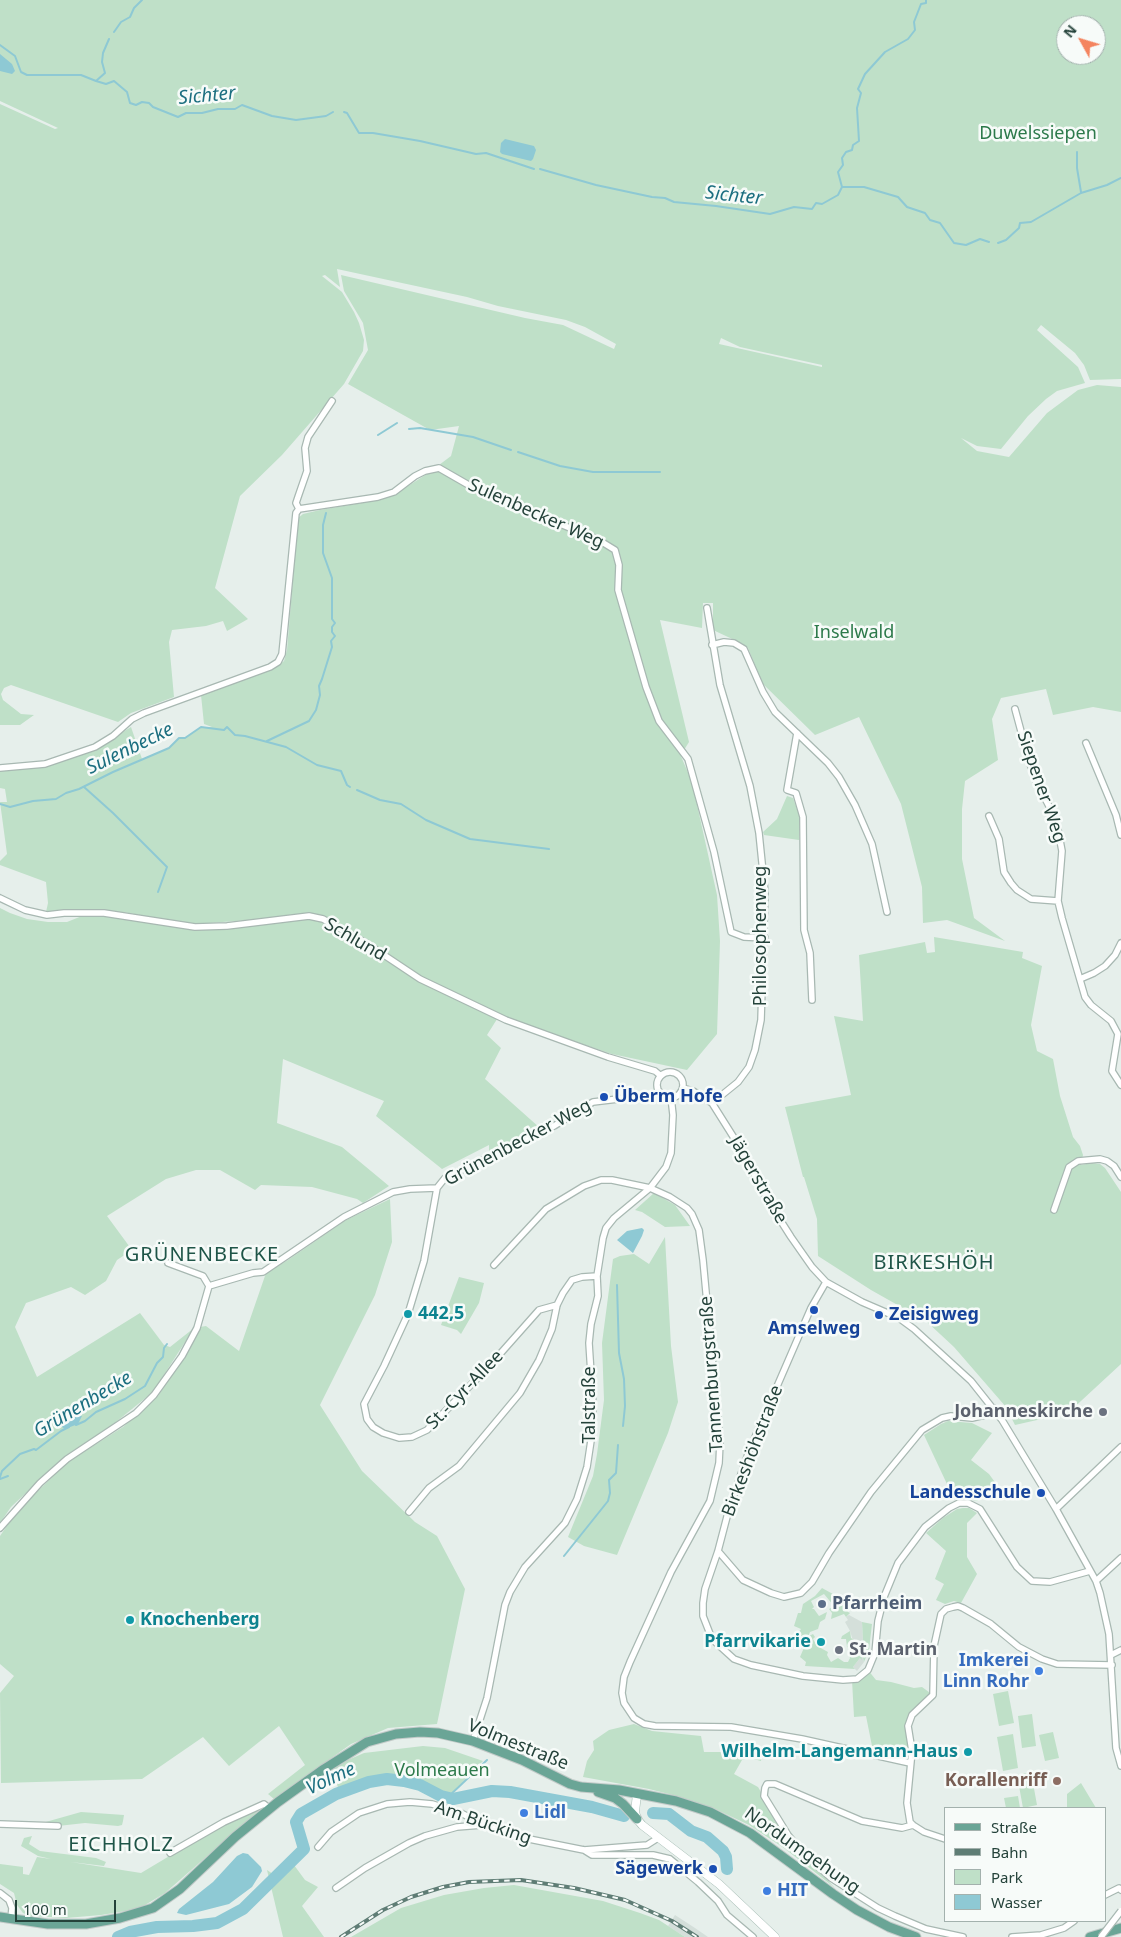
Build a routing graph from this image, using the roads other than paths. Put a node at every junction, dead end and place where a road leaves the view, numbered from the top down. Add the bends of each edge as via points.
1 (332, 401) dead end
2 (299, 510) junction
3 (707, 608) dead end
4 (712, 645) junction
5 (1015, 709) dead end
6 (797, 733) junction
7 (1086, 744) dead end
8 (0, 768) edge
9 (990, 816) dead end
10 (1121, 835) edge
11 (0, 898) edge
12 (1058, 901) junction
13 (887, 912) dead end
14 (764, 938) junction
15 (1121, 943) edge
16 (1080, 978) junction
17 (812, 1000) dead end
18 (1120, 1034) edge
19 (661, 1076) junction
20 (1121, 1085) edge
21 (683, 1088) junction
22 (659, 1091) junction
23 (671, 1098) junction
24 (712, 1103) junction
25 (1121, 1177) edge
26 (437, 1188) junction
27 (650, 1188) junction
28 (1054, 1210) dead end
29 (168, 1263) dead end
30 (494, 1265) dead end
31 (597, 1276) junction
32 (826, 1282) junction
33 (209, 1286) junction
34 (558, 1305) junction
35 (994, 1408) junction
36 (1121, 1447) edge
37 (1056, 1509) junction
38 (409, 1512) dead end
39 (0, 1528) edge
40 (718, 1551) junction
41 (1121, 1558) edge
42 (1090, 1571) junction
43 (1096, 1580) junction
44 (1121, 1650) edge
45 (1111, 1655) junction
46 (1112, 1664) junction
47 (473, 1741) junction
48 (910, 1764) junction
49 (1121, 1766) edge
50 (581, 1787) junction
51 (637, 1794) junction
52 (270, 1809) junction
53 (637, 1819) junction
54 (0, 1824) edge
55 (484, 1825) junction
56 (913, 1825) junction
57 (58, 1826) dead end
58 (658, 1838) junction
59 (944, 1839) edge
60 (318, 1847) dead end
61 (584, 1850) junction
62 (170, 1853) dead end
63 (336, 1888) dead end
64 (1121, 1890) edge
65 (0, 1893) edge
66 (1106, 1894) edge
67 (1121, 1911) edge
68 (0, 1917) edge
69 (12, 1920) junction
70 (1073, 1922) edge
71 (1121, 1928) edge
72 (753, 1937) edge
73 (775, 1937) edge
74 (916, 1937) edge
75 (963, 1937) edge
76 (1012, 1937) edge
77 (1090, 1937) edge
78 (1101, 1937) edge

1 - 2 street via 308,437 305,448 307,472 296,503
2 - 8 street via 296,513 282,654 278,662 144,713 95,747 45,764
2 - 14 street, Sulenbecker Weg via 378,497 394,492 425,471 439,468 479,491 590,536 615,550 619,565 618,590 643,679 659,721 688,759 714,852 731,932 744,937
3 - 4 street, Philosophenweg
4 - 6 street via 734,643 744,649 772,707
4 - 14 street, Philosophenweg via 759,832 765,892
5 - 12 street, Siepener Weg via 1028,761 1051,810 1059,837 1062,851
6 - 13 street via 828,763 855,805 872,844
6 - 17 street via 787,790 796,793 804,816 804,930 810,953
7 - 10 street via 1116,815
9 - 12 street via 999,839 1004,872 1016,890 1031,899
11 - 19 street, Schlund via 25,910 47,915 104,913 195,927 309,916 323,919 420,979 506,1020 655,1071
12 - 16 street, Siepener Weg
14 - 24 street, Philosophenweg via 761,1020 755,1050 738,1082
15 - 16 street via 1105,966
16 - 18 street, Siepener Weg via 1088,1001 1111,1021
18 - 20 street, Siepener Weg via 1112,1071
19 - 21 street via 666,1072 677,1074
19 - 22 street via 657,1086
21 - 23 street
21 - 24 street, Jägerstraße
22 - 23 street
22 - 26 street, Grünenbecker Weg via 652,1095 593,1102 554,1126 445,1178
23 - 27 street, Talstraße via 671,1153 666,1167
24 - 32 street, Jägerstraße via 780,1220
25 - 28 street via 1107,1161 1078,1161 1069,1167
26 - 33 street via 393,1192 344,1217 263,1272
26 - 34 street, St.-Cyr-Allee via 425,1254 409,1312 364,1404 372,1426 399,1438 412,1437 427,1430 539,1310
27 - 30 street, Tannenburgstraße via 601,1180 584,1186 546,1209
27 - 31 street, Talstraße via 606,1228
27 - 48 street, Tannenburgstraße via 687,1208 697,1221 720,1442 719,1463 710,1501 671,1572 624,1678 624,1703 634,1718 644,1724 731,1726
29 - 33 street via 203,1276
31 - 34 street via 572,1280
31 - 47 street, Talstraße via 598,1296 589,1343 593,1405 587,1467 578,1499 565,1523 525,1567 510,1592 487,1698
32 - 35 street via 899,1318 914,1329 959,1368
32 - 40 street, Birkeshöhstraße via 811,1308 749,1451
33 - 39 street via 197,1328 154,1395 136,1413 67,1459
34 - 38 street via 539,1360 520,1392 459,1466 429,1488
35 - 37 street
35 - 40 street via 985,1415 972,1418 942,1418 922,1430 871,1492 812,1582 801,1593 784,1597 743,1580
36 - 37 street
37 - 42 street
40 - 42 street, Birkeshöhstraße via 705,1589 703,1616 712,1639 722,1650 742,1663 766,1669 843,1680 857,1679 872,1662 884,1597 898,1563 925,1527 959,1503 980,1509 1017,1567 1032,1581 1050,1582
41 - 43 street
42 - 43 street
43 - 45 street via 1106,1615
44 - 45 street
45 - 46 street
46 - 48 street via 1063,1665 1042,1659 1019,1647 970,1612 958,1606 946,1609 941,1614 934,1646 935,1690 918,1708 908,1726 912,1751
46 - 49 street via 1116,1748
47 - 50 main road, Volmestraße
47 - 52 main road, Volmestraße via 420,1732 367,1742
48 - 56 street via 907,1802
50 - 51 main road, Volmestraße
50 - 53 main road via 615,1798
51 - 53 main road
51 - 74 main road, Nordumgehung via 676,1801 733,1823 845,1902
52 - 62 street via 264,1804 224,1822
52 - 69 main road, Volmestraße via 180,1889 153,1908 139,1914 86,1924
53 - 58 main road
54 - 57 street
55 - 60 street, Am Bücking via 461,1813 432,1804 388,1804 352,1817 331,1832
55 - 61 street, Am Bücking via 514,1836
55 - 63 street via 457,1827 399,1847
56 - 59 street
56 - 75 street via 902,1828 862,1821 775,1784 764,1788 764,1796 788,1835 831,1878 895,1916 926,1929
58 - 61 street, Am Bücking via 648,1845
58 - 73 main road via 719,1884
61 - 72 street via 592,1855 653,1855 670,1859
64 - 66 street
65 - 69 street via 9,1900
67 - 78 street, bridge
68 - 69 main road, Volmestraße
70 - 76 street via 1041,1935
71 - 77 main road

